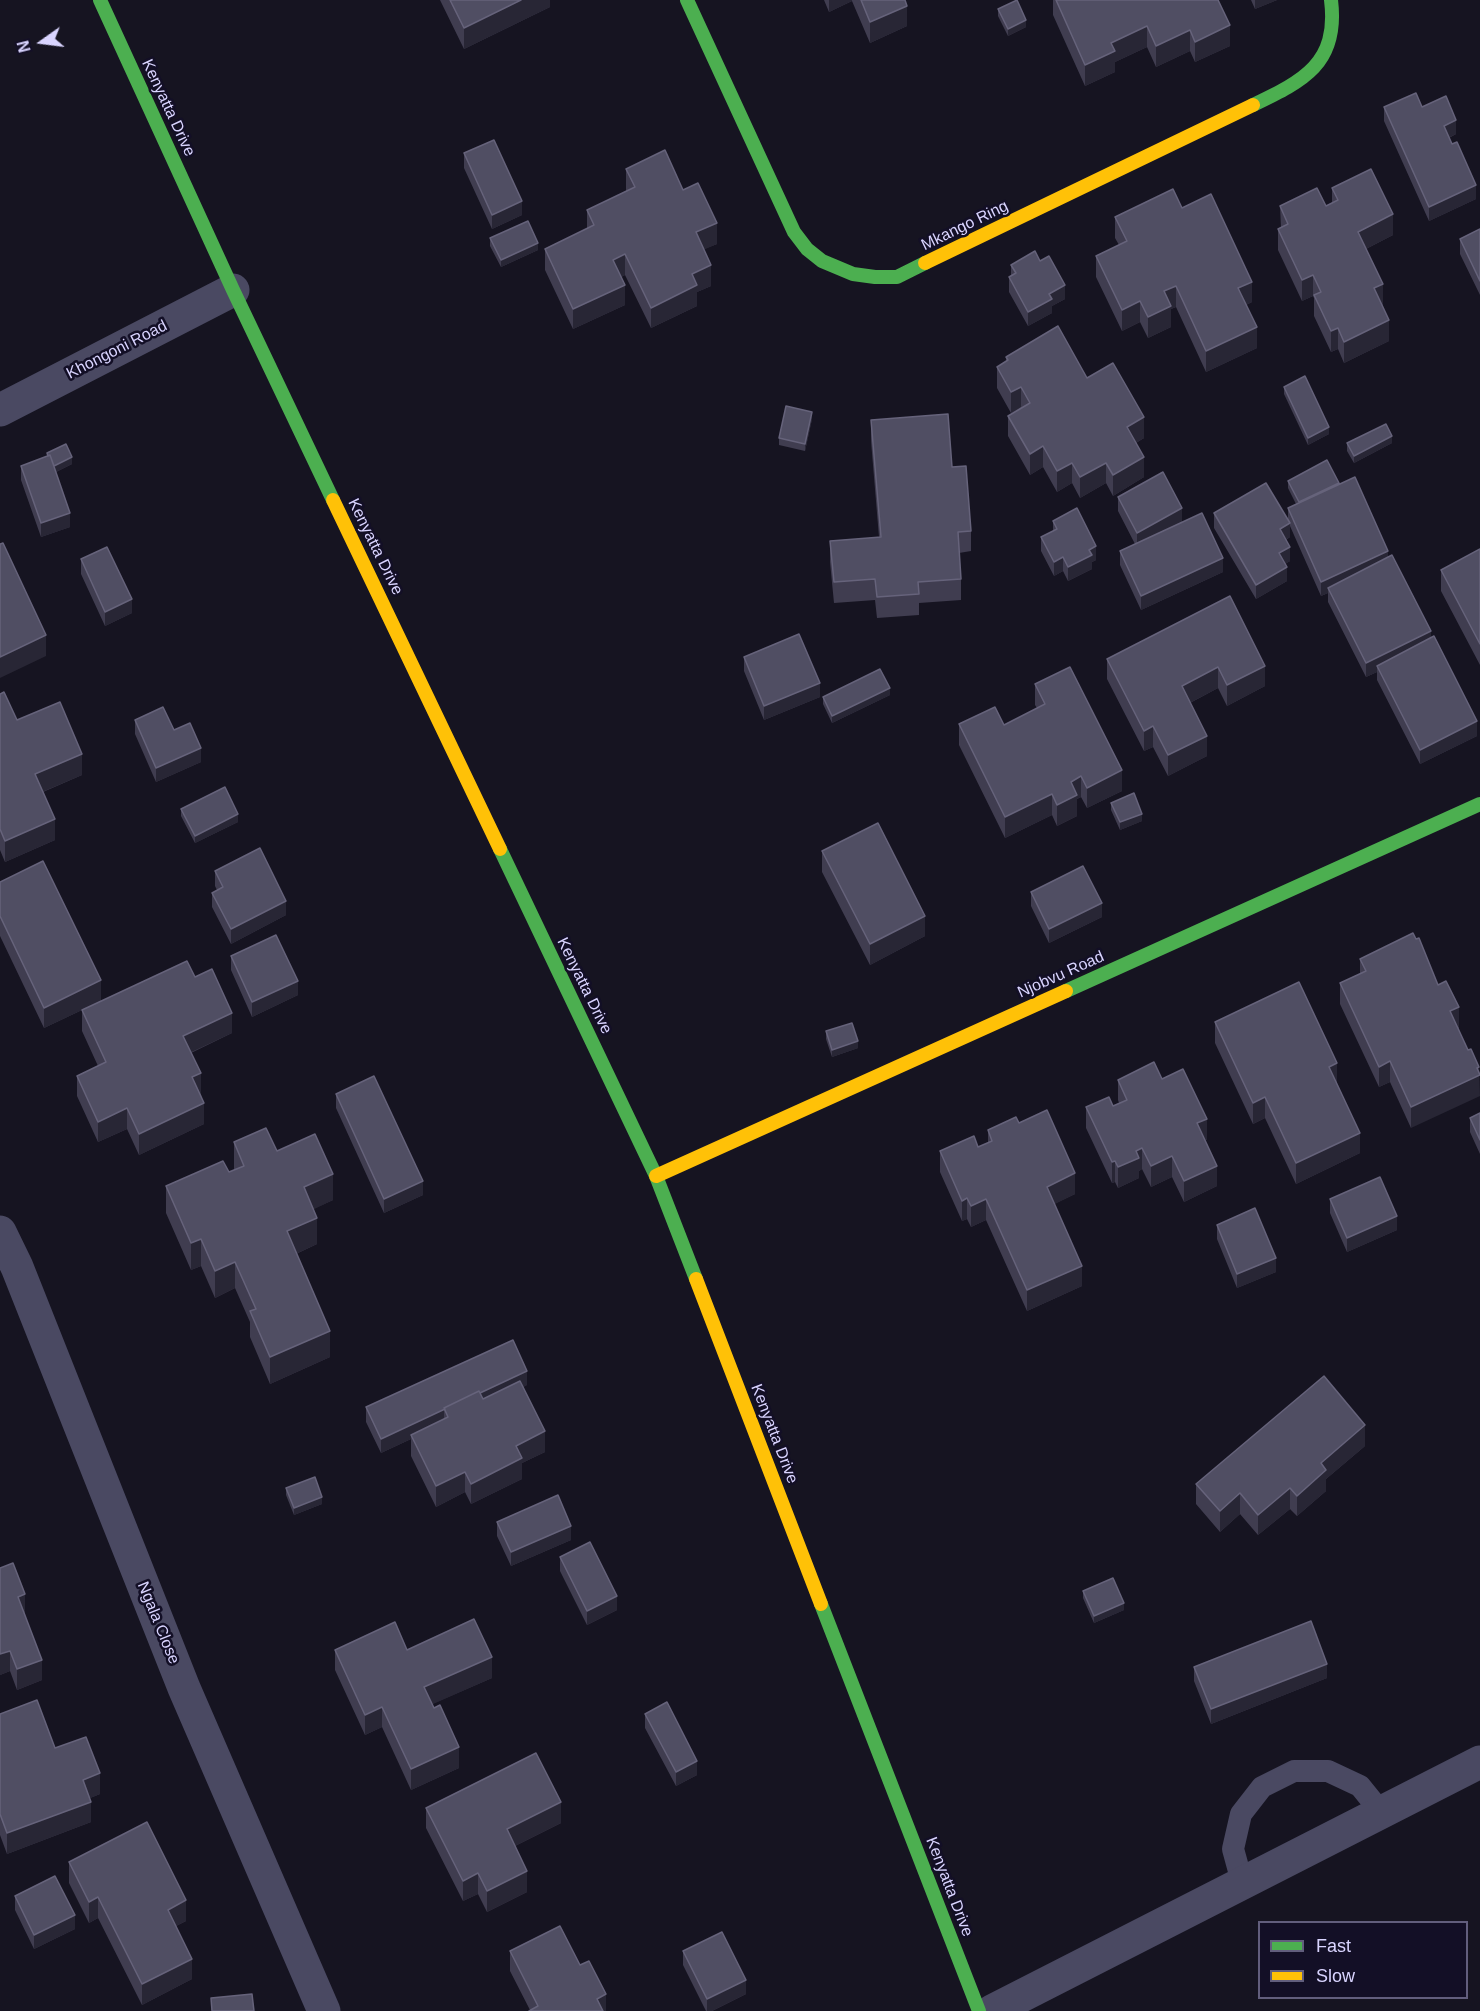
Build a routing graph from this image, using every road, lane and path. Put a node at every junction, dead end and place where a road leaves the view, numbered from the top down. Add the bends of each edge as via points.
1 (100, 0) edge
2 (687, 0) edge
3 (1331, 0) edge
4 (233, 290) junction
5 (0, 410) edge
6 (1480, 804) edge
7 (656, 1176) junction
8 (0, 1232) edge
9 (8, 1270) edge
10 (1480, 1762) edge
11 (1381, 1812) junction
12 (1242, 1882) junction
13 (324, 2011) edge
14 (979, 2011) edge
15 (992, 2011) edge

1 - 4 street, Kenyatta Drive
2 - 3 street, Mkango Ring via 794,232 811,254 831,267 879,278 897,277 1290,87 1316,67 1328,50 1334,32
4 - 5 street, Khongoni Road
4 - 7 street, Kenyatta Drive
6 - 7 street, Njobvu Road
7 - 14 street, Kenyatta Drive
8 - 9 street, Ngala Close
9 - 13 street, Ngala Close
10 - 11 street
11 - 12 street
11 - 12 lane via 1360,1786 1328,1771 1294,1771 1283,1776 1262,1787 1241,1814 1233,1849
12 - 15 street

